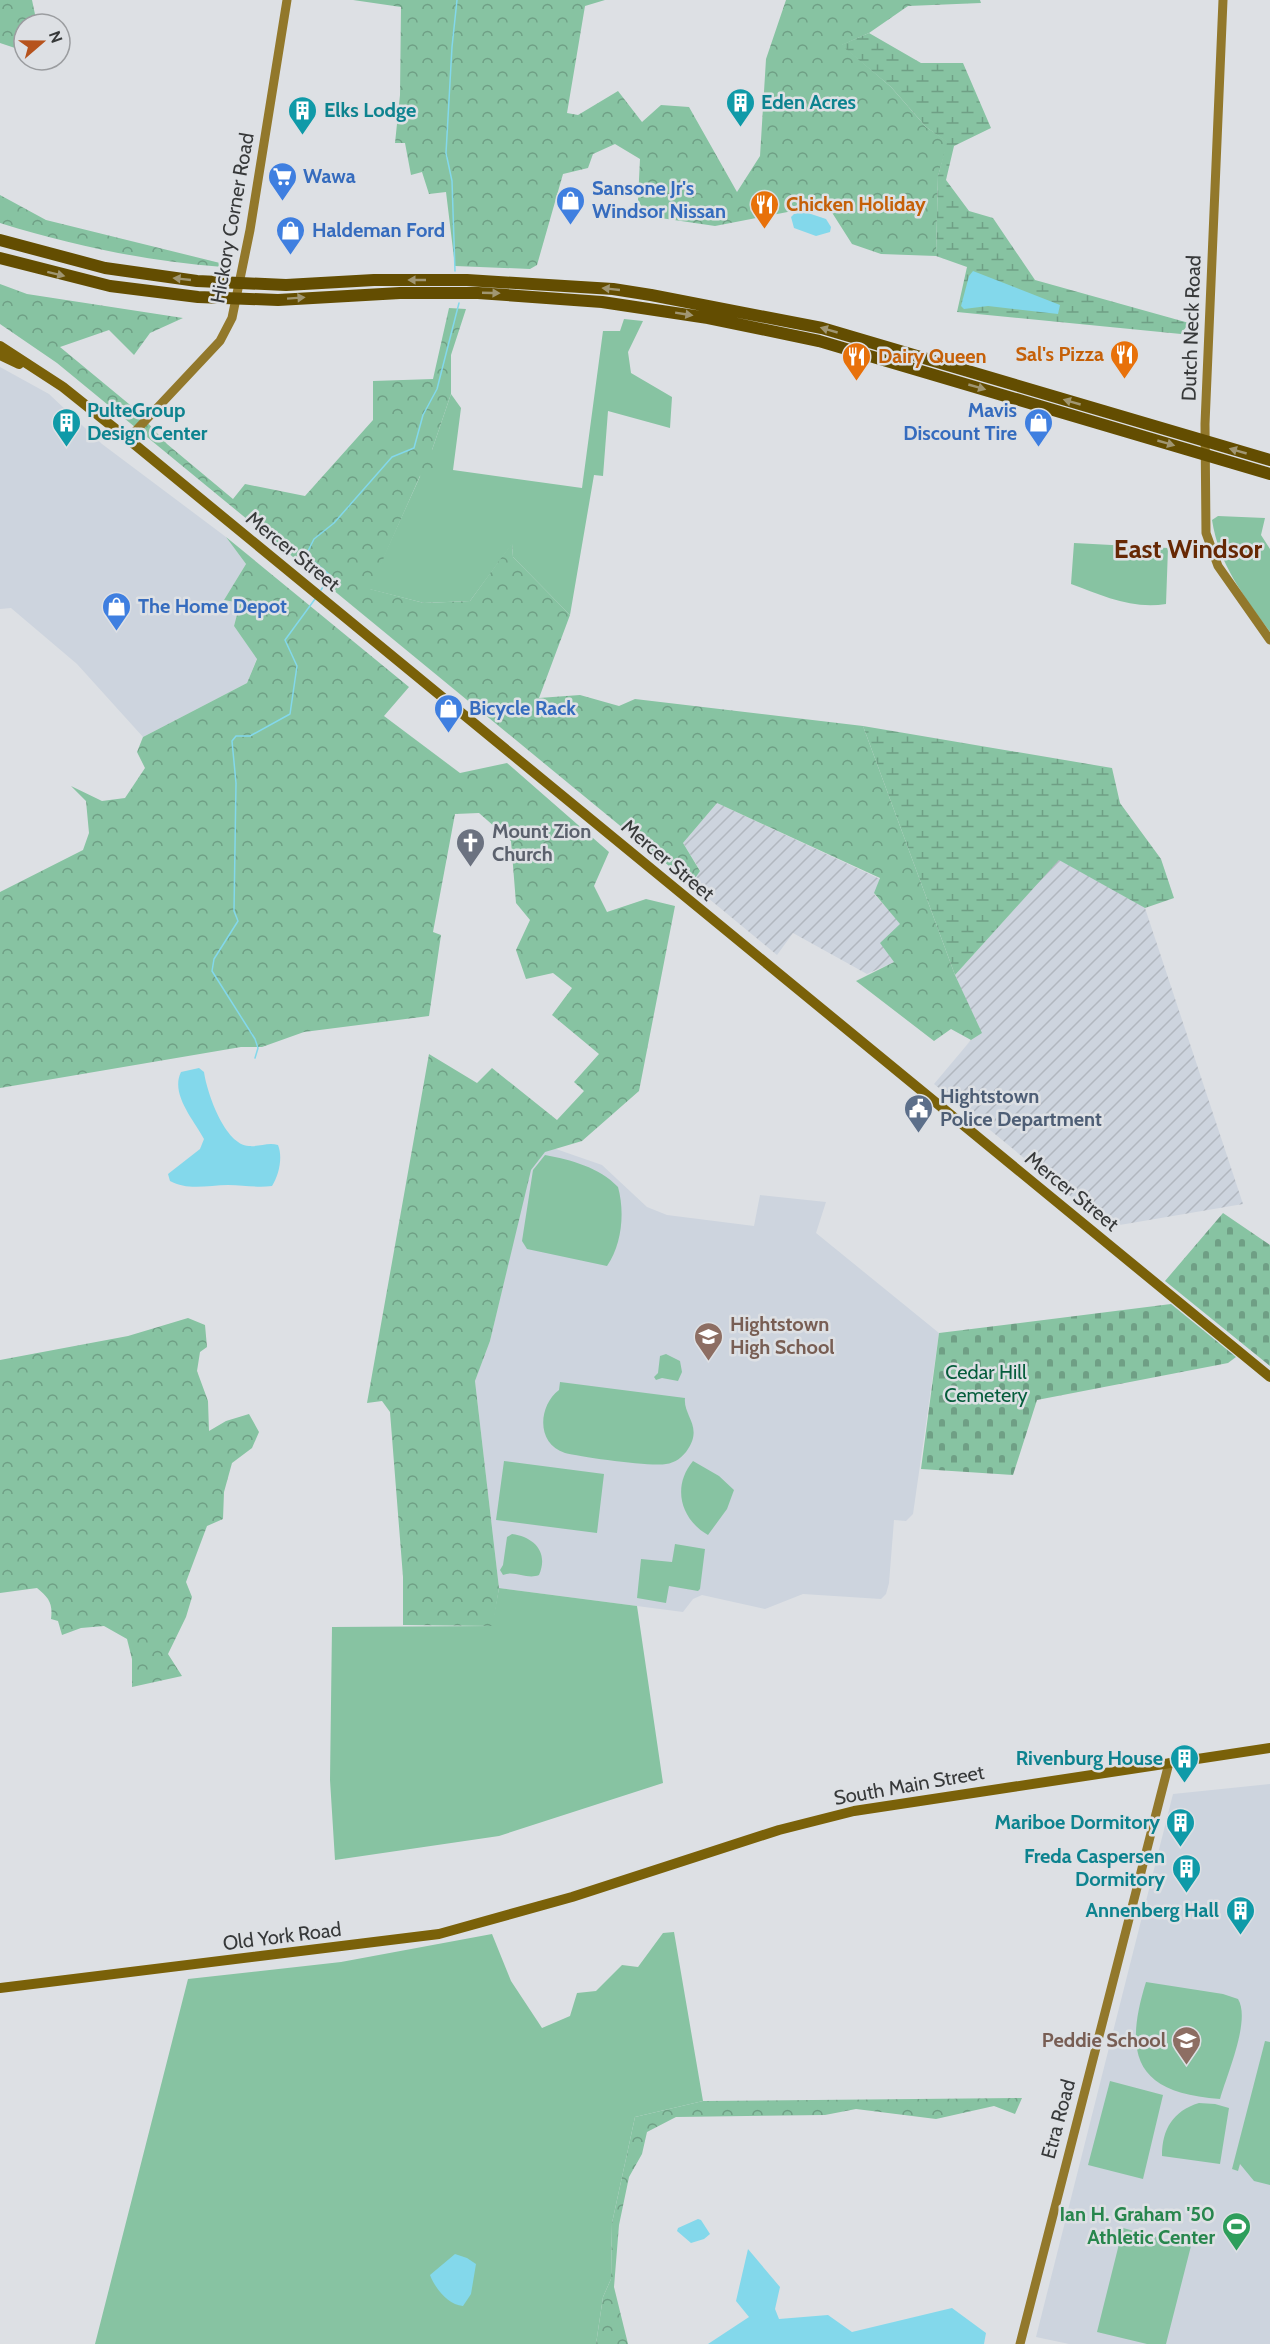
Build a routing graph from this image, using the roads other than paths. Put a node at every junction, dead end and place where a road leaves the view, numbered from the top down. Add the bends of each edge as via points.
1 (287, 0) edge
2 (1223, 0) edge
3 (0, 240) edge
4 (0, 258) edge
5 (240, 284) junction
6 (237, 299) junction
7 (0, 346) edge
8 (0, 355) edge
9 (42, 374) junction
10 (128, 439) junction
11 (1205, 441) junction
12 (1206, 455) junction
13 (1270, 460) edge
14 (1270, 474) edge
15 (1270, 640) edge
16 (1270, 1377) edge
17 (1270, 1748) edge
18 (1169, 1763) junction
19 (564, 1899) joint
20 (0, 1988) edge
21 (1020, 2344) edge

1 - 5 street, Hickory Corner Road
2 - 11 street, Dutch Neck Road
5 -> 3 highway via 105,268
4 -> 6 highway via 110,286 168,295
5 - 6 street, Hickory Corner Road
11 -> 5 highway via 822,328 649,294 463,280
6 - 10 street, Hickory Corner Road via 220,341
6 -> 12 highway via 478,293 578,299 708,318 819,341
7 - 9 main road, Mercer Street
8 - 9 main road, Mercer Street
9 - 10 main road, Mercer Street
10 - 16 main road, Mercer Street
11 - 12 street, Dutch Neck Road
13 -> 11 highway
12 - 14 highway
12 - 15 street, Dutch Neck Road via 1209,545 1218,566
17 - 18 main road, South Main Street
18 - 19 main road, South Main Street via 854,1811 779,1830
18 - 21 street, Etra Road
19 - 20 main road, Old York Road via 425,1936

